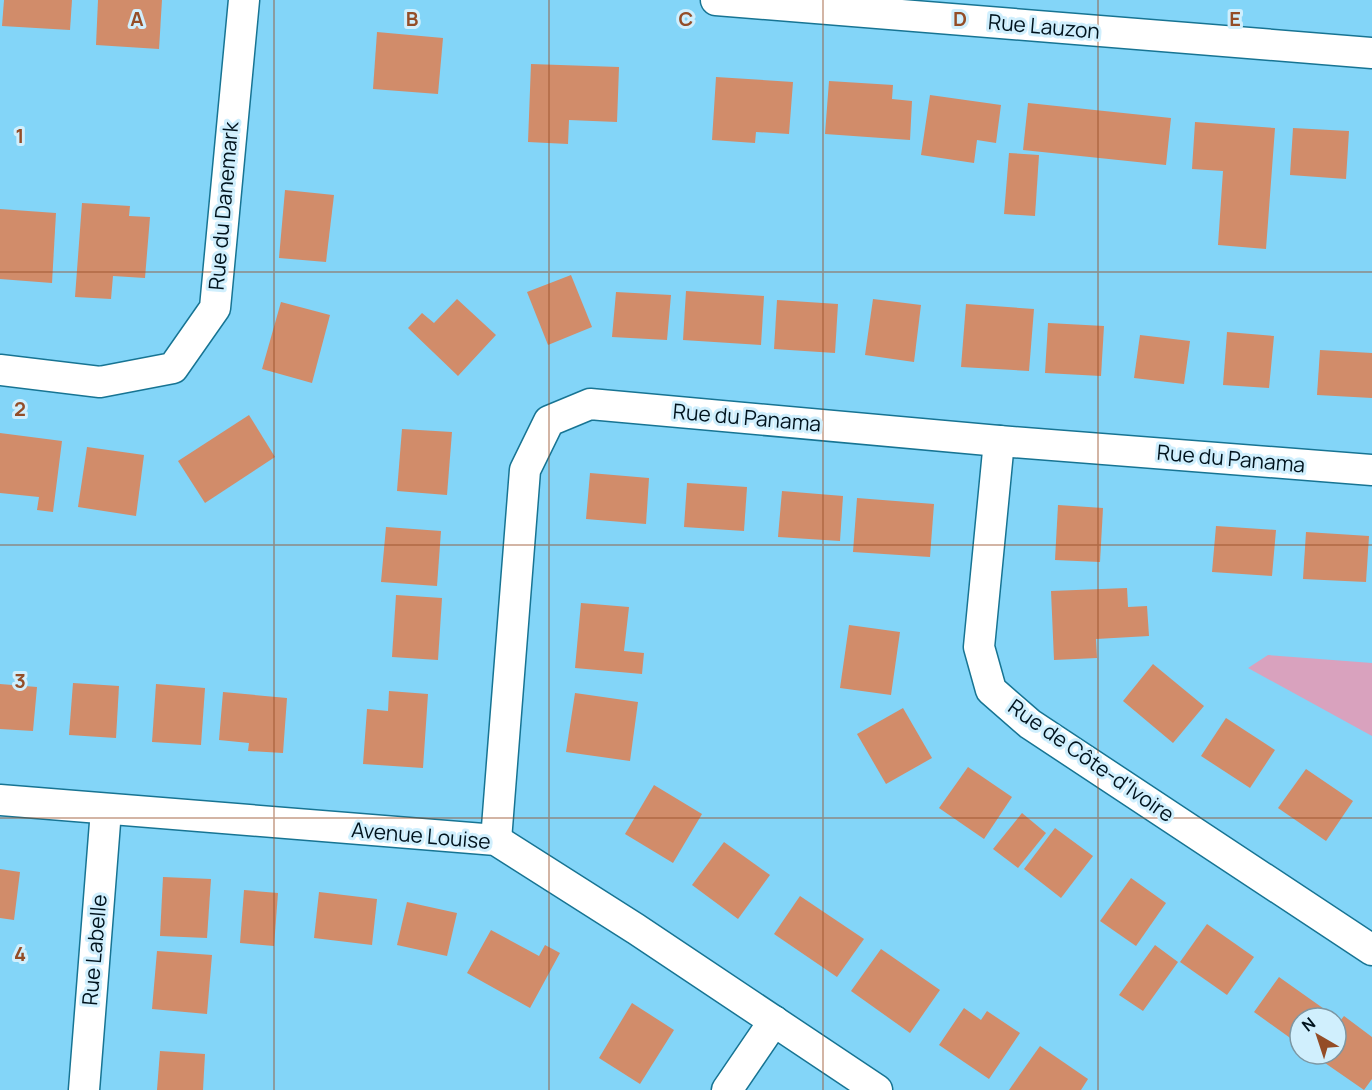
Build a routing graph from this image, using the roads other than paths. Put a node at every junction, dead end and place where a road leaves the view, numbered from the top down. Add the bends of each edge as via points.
1 (244, 0) edge
2 (716, 0) edge
3 (1372, 53) edge
4 (0, 370) edge
5 (999, 441) junction
6 (1372, 471) edge
7 (0, 800) edge
8 (106, 810) junction
9 (495, 840) junction
10 (1372, 950) edge
11 (774, 1021) junction
12 (84, 1090) edge
13 (727, 1090) edge
14 (877, 1090) edge

1 - 4 street, Rue du Danemark via 215,308 173,368 100,382
2 - 3 street, Rue Lauzon
5 - 6 street, Rue du Panama
5 - 9 street, Rue du Panama via 590,404 549,421 525,470
5 - 10 street, Rue de Côte-d'Ivoire via 979,647 991,690 1030,724
7 - 8 street, Avenue Louise
8 - 9 street, Avenue Louise
8 - 12 street, Rue Labelle
9 - 11 street, Avenue Louise
11 - 13 street
11 - 14 street, Avenue Louise

